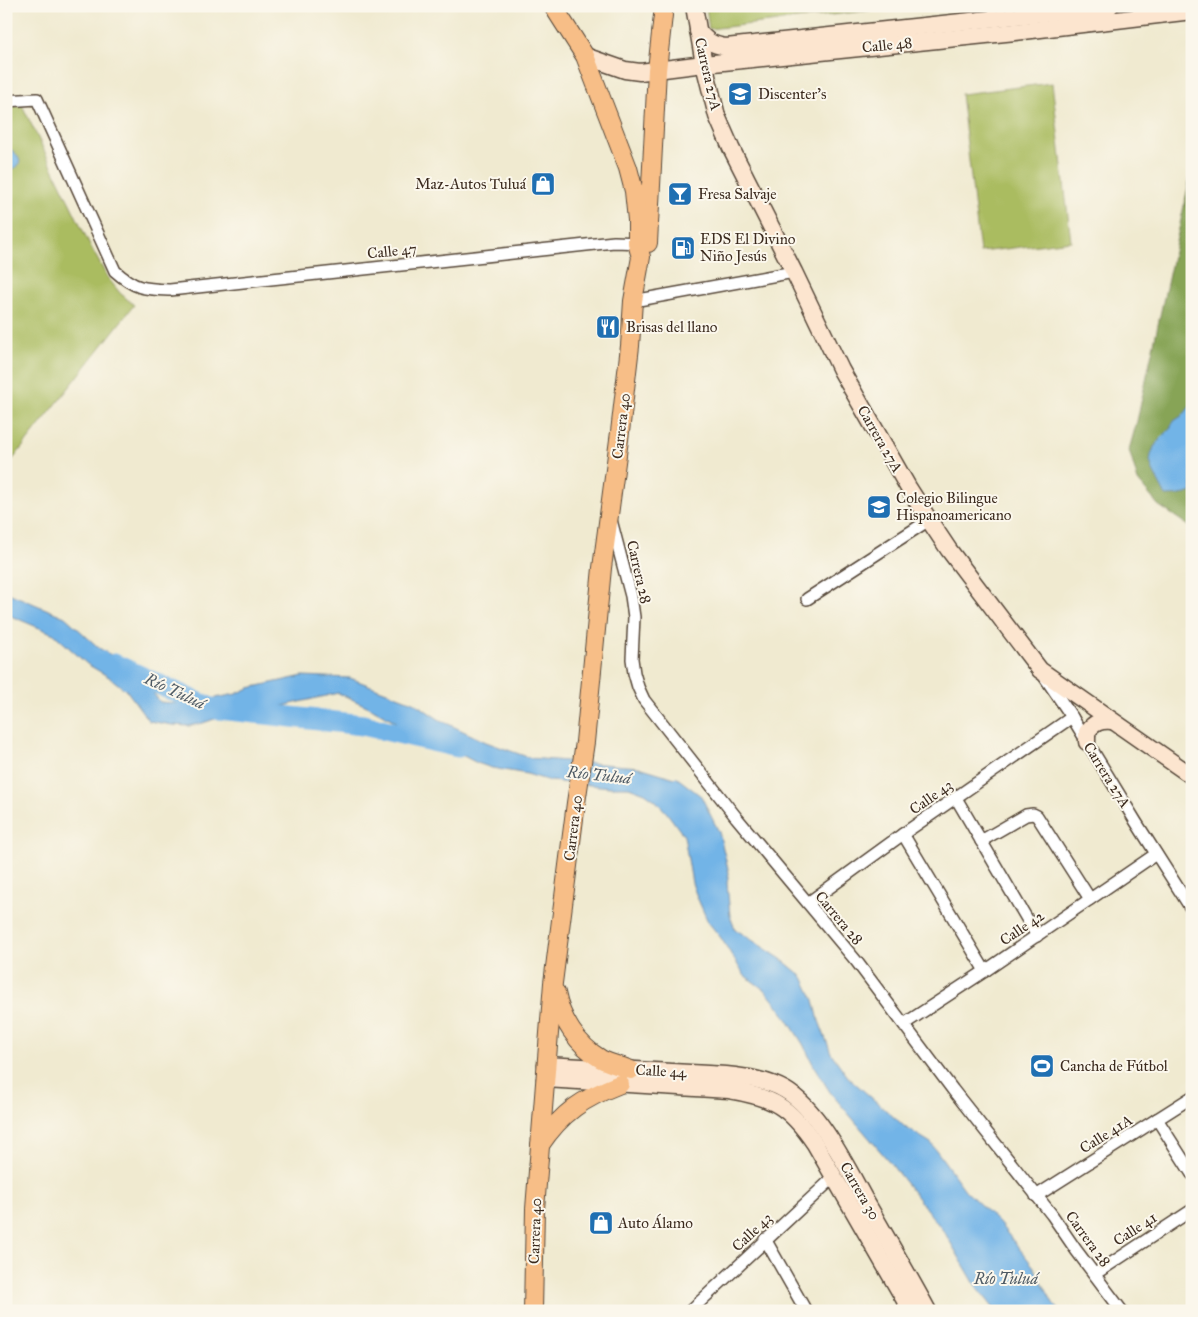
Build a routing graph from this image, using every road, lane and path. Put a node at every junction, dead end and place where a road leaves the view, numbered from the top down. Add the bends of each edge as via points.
1 (553, 6) edge
2 (664, 6) edge
3 (694, 6) edge
4 (1110, 6) edge
5 (1192, 11) edge
6 (698, 31) junction
7 (585, 56) junction
8 (704, 64) junction
9 (657, 70) junction
10 (6, 101) edge
11 (642, 248) junction
12 (794, 272) junction
13 (633, 301) junction
14 (609, 514) junction
15 (929, 520) junction
16 (807, 599) dead end
17 (1040, 670) junction
18 (1072, 717) junction
19 (1112, 721) junction
20 (1087, 742) junction
21 (1192, 776) edge
22 (956, 798) junction
23 (903, 834) junction
24 (981, 841) junction
25 (1156, 854) junction
26 (1090, 899) junction
27 (808, 904) junction
28 (1192, 910) edge
29 (1037, 936) junction
30 (985, 972) junction
31 (553, 983) junction
32 (904, 1024) junction
33 (546, 1072) junction
34 (626, 1077) junction
35 (771, 1092) joint
36 (1192, 1097) edge
37 (796, 1109) junction
38 (1157, 1119) junction
39 (540, 1145) junction
40 (1192, 1174) edge
41 (834, 1177) junction
42 (1036, 1196) junction
43 (1192, 1210) edge
44 (766, 1239) junction
45 (1095, 1274) junction
46 (533, 1311) edge
47 (690, 1311) edge
48 (806, 1311) edge
49 (911, 1311) edge
50 (928, 1311) edge
51 (1122, 1311) edge

1 - 7 main road, Carrera 40
2 - 9 main road, Carrera 40
3 - 6 main road, Carrera 27A
4 - 6 main road, Calle 48 via 726,47 716,46
5 - 8 main road, Calle 48
6 - 8 main road, Carrera 27A
7 - 9 main road, Calle 48 via 625,70
7 - 11 main road, Carrera 40 via 632,184
8 - 9 main road, Calle 48
8 - 12 main road, Carrera 27A via 717,116
9 - 11 main road, Carrera 40
10 - 11 street, Calle 47 via 37,99 115,271 127,282 147,289 170,290 614,242
11 - 13 main road, Carrera 40
12 - 13 street
12 - 15 main road, Carrera 27A via 841,370
13 - 14 main road, Carrera 40
14 - 27 street, Carrera 28 via 632,596 632,659 644,700
14 - 31 main road, Carrera 40 via 585,742
15 - 16 street
15 - 17 main road, Carrera 27A
17 - 18 street, Carrera 27A
17 - 19 main road
18 - 20 street, Carrera 27A
18 - 22 street, Calle 43
19 - 20 main road via 1103,720 1093,725 1087,732
19 - 21 main road
20 - 25 street, Carrera 27A
22 - 23 street, Calle 43
22 - 24 street
23 - 27 street, Calle 43
23 - 30 street
24 - 26 street via 1026,815 1037,816
24 - 29 street
25 - 26 street, Calle 42
25 - 28 street, Carrera 27A
26 - 29 street, Calle 42
27 - 32 street, Carrera 28
29 - 30 street, Calle 42
30 - 32 street, Calle 42
31 - 33 main road, Carrera 40
31 - 34 main road via 569,1027 584,1046 613,1064
32 - 42 street, Carrera 28
33 - 34 main road, Calle 44
33 - 39 main road, Carrera 40
34 - 35 main road, Calle 44 via 756,1095
34 - 39 main road via 566,1113
35 - 37 main road, Carrera 30 via 776,1103
36 - 38 street, Calle 41A
37 - 41 main road, Carrera 30
37 - 50 main road, Carrera 30 via 821,1126
38 - 40 street
38 - 42 street, Calle 41A
39 - 46 main road, Carrera 40
41 - 44 street, Calle 43
41 - 49 main road, Carrera 30
42 - 45 street, Carrera 28
43 - 45 street, Calle 41
44 - 47 street, Calle 43
44 - 48 street
45 - 51 street, Carrera 28

